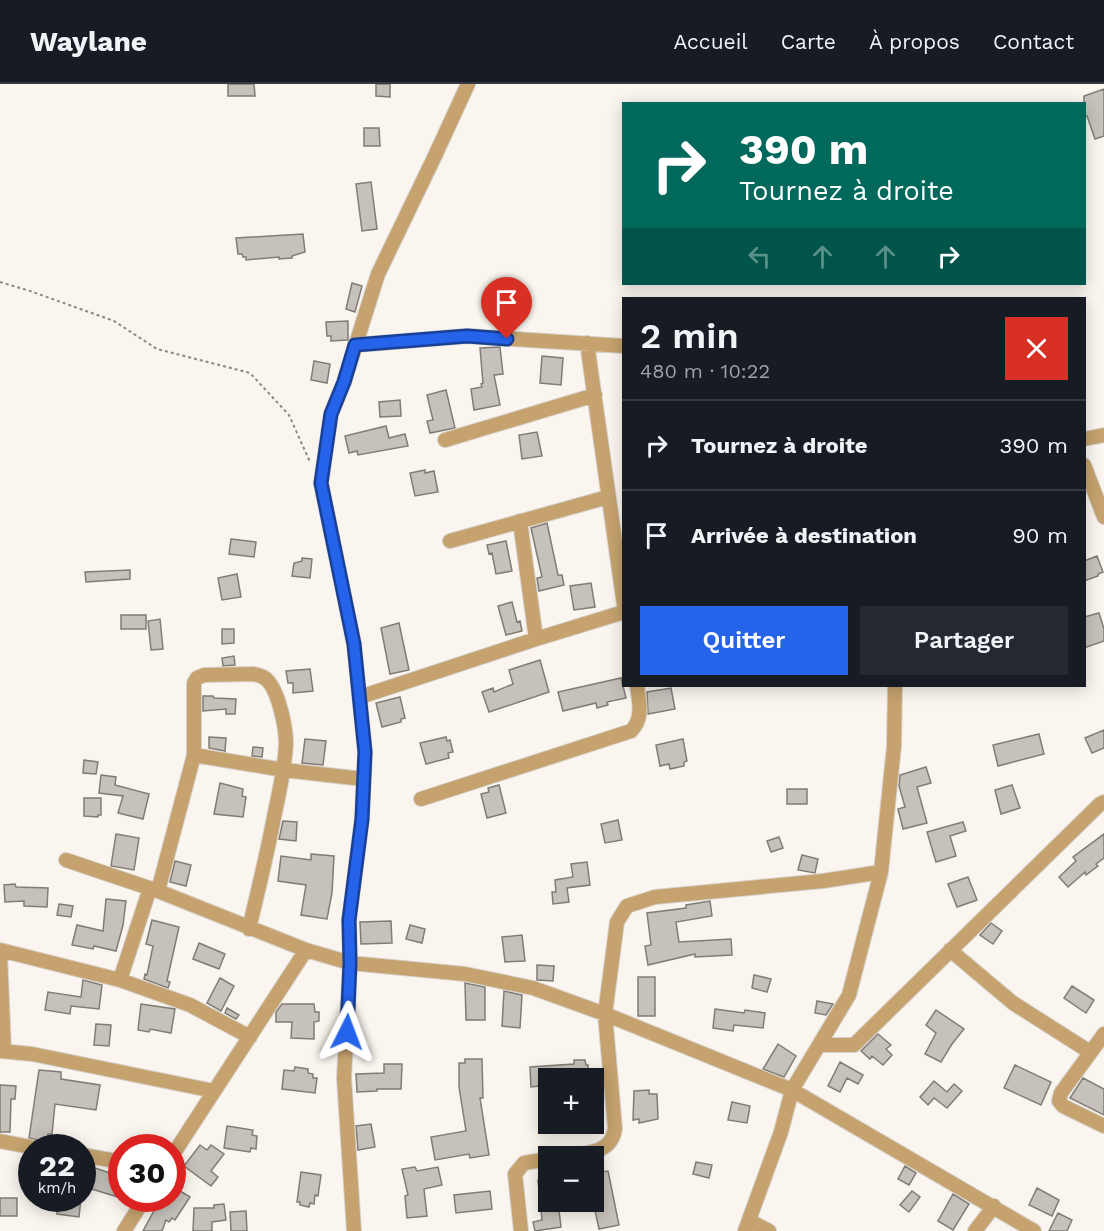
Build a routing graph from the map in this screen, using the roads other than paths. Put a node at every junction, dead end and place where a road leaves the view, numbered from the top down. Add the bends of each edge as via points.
1 (468, 84) edge
2 (587, 344) junction
3 (355, 345) junction
4 (622, 346) edge
5 (594, 395) junction
6 (1104, 435) edge
7 (1086, 439) edge
8 (445, 440) dead end
9 (1086, 470) edge
10 (608, 496) junction
11 (1104, 517) edge
12 (520, 521) junction
13 (450, 541) dead end
14 (622, 591) edge
15 (622, 613) edge
16 (536, 639) junction
17 (637, 687) edge
18 (895, 687) edge
19 (360, 697) junction
20 (194, 755) junction
21 (284, 770) junction
22 (363, 779) junction
23 (421, 799) dead end
24 (1104, 802) edge
25 (66, 860) dead end
26 (881, 872) junction
27 (154, 890) junction
28 (249, 928) junction
29 (306, 950) junction
30 (950, 950) junction
31 (0, 951) edge
32 (350, 963) junction
33 (120, 980) junction
34 (605, 1014) junction
35 (1104, 1034) edge
36 (249, 1036) junction
37 (819, 1045) junction
38 (2, 1051) edge
39 (1090, 1052) junction
40 (792, 1090) junction
41 (214, 1091) junction
42 (1104, 1126) edge
43 (186, 1134) edge
44 (0, 1141) edge
45 (18, 1144) edge
46 (604, 1148) edge
47 (538, 1161) edge
48 (994, 1206) junction
49 (136, 1212) edge
50 (748, 1226) edge
51 (124, 1231) edge
52 (354, 1231) edge
53 (521, 1231) edge
54 (769, 1231) edge
55 (975, 1231) edge
56 (1034, 1231) edge

1 - 3 street via 378,274
2 - 3 street via 467,336
2 - 4 street
2 - 5 street
3 - 19 street via 331,414 321,483 354,644
5 - 8 street
5 - 10 street
6 - 7 street
9 - 11 street
10 - 12 street
10 - 14 street
12 - 13 street
12 - 16 street
15 - 16 street
16 - 19 street
17 - 23 street via 640,717 631,731
18 - 26 street via 894,746
19 - 22 street
20 - 21 street
20 - 21 street via 197,678 261,675 268,680 283,717
20 - 27 street
21 - 22 street
21 - 28 street
22 - 32 street via 349,920
24 - 30 street
25 - 27 street
26 - 34 street via 655,897 627,906 617,922
26 - 37 street via 849,995
27 - 28 street
27 - 33 street
28 - 29 street
29 - 32 street
29 - 36 street
30 - 37 street via 854,1045
30 - 39 street via 1013,1003
31 - 33 street
31 - 38 street
32 - 34 street via 465,974 533,988
32 - 52 street via 344,1078
33 - 36 street via 190,1005
34 - 40 street
34 - 46 street via 615,1128 614,1138
35 - 39 street
36 - 41 street
37 - 40 street
38 - 41 street
39 - 42 street via 1059,1101
40 - 48 street
40 - 50 street
41 - 43 street
44 - 45 street
47 - 53 street via 524,1163 516,1174
48 - 55 street
48 - 56 street
49 - 51 street
50 - 54 street

